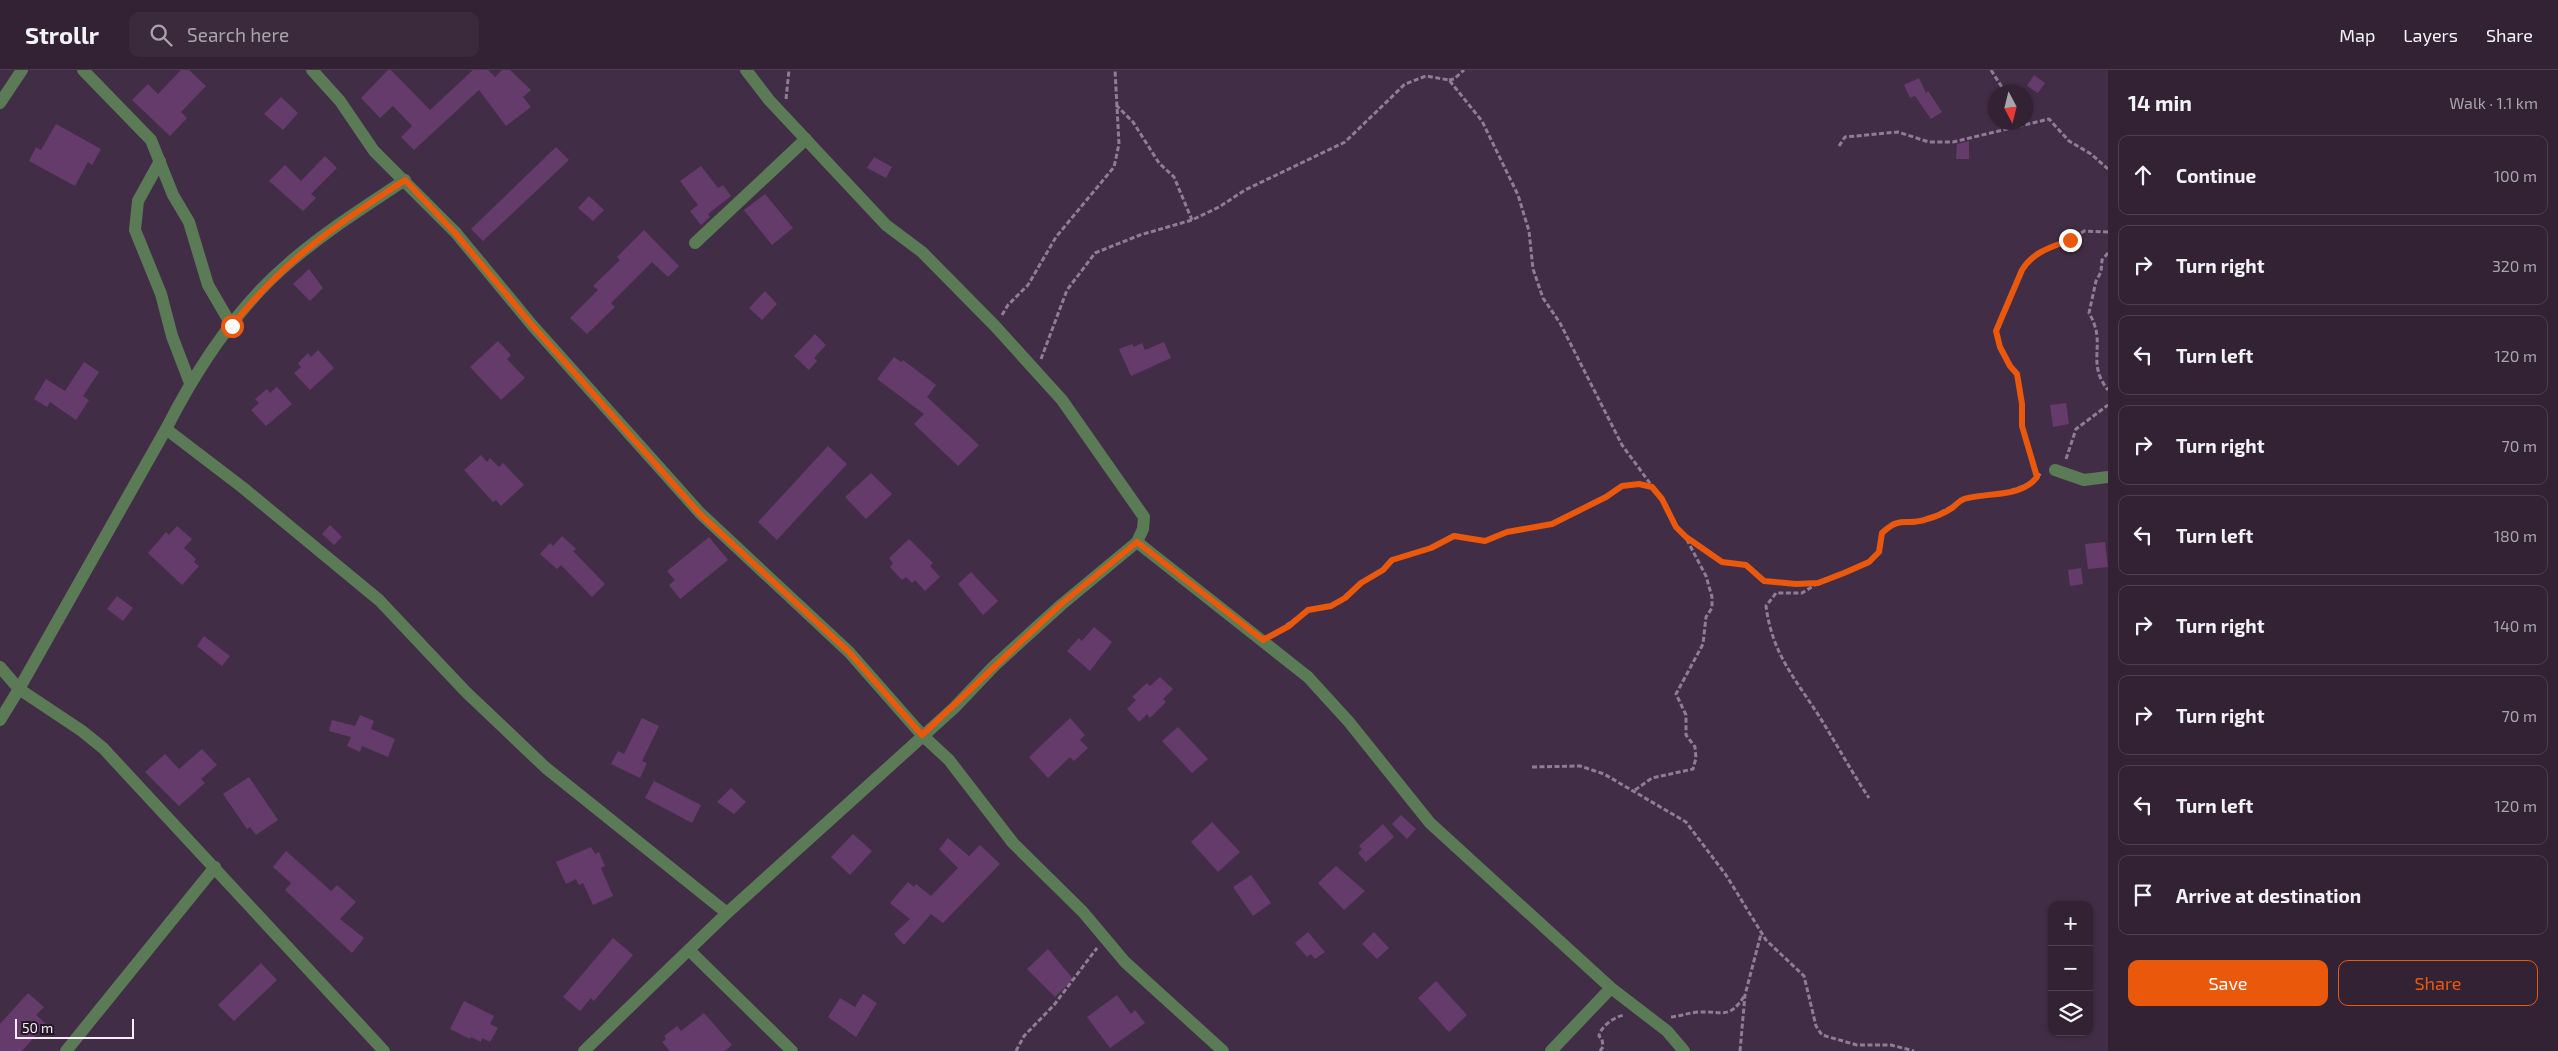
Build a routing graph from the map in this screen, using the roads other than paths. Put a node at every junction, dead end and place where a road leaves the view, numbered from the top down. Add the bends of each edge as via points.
1 (22, 70) edge
2 (84, 70) edge
3 (312, 70) edge
4 (746, 70) edge
5 (0, 103) edge
6 (806, 140) junction
7 (160, 161) junction
8 (405, 180) junction
9 (695, 243) dead end
10 (232, 326) junction
11 (190, 383) junction
12 (166, 429) junction
13 (2055, 470) road end
14 (2108, 477) edge
15 (1137, 542) junction
16 (0, 667) edge
17 (19, 689) junction
18 (0, 720) edge
19 (922, 735) junction
20 (215, 867) junction
21 (727, 913) junction
22 (689, 950) junction
23 (1611, 988) junction
24 (66, 1051) edge
25 (384, 1051) edge
26 (584, 1051) edge
27 (792, 1051) edge
28 (1223, 1051) edge
29 (1551, 1051) edge
30 (1684, 1051) edge

1 - 5 street
2 - 7 street via 138,124 151,140
3 - 8 street via 340,101 374,151
4 - 6 street
6 - 9 street
6 - 15 street via 886,225 922,252 995,326 1062,400 1144,517
7 - 10 street via 173,195 189,222 208,285
7 - 11 street via 138,201 135,230 161,294 172,336
8 - 10 street via 342,221 289,262
8 - 19 street via 700,514 849,652
10 - 11 street
11 - 12 street
12 - 17 street
12 - 21 street via 379,600 466,692 546,768
13 - 14 street via 2084,480
15 - 19 street via 1060,605
15 - 23 street via 1314,684 1349,722 1430,824
16 - 17 street
17 - 18 street
17 - 20 street via 103,748
19 - 21 street
19 - 28 street via 949,760 1013,843 1083,912 1125,962
20 - 24 street
20 - 25 street
21 - 22 street
22 - 26 street
22 - 27 street
23 - 29 street
23 - 30 street via 1667,1031

